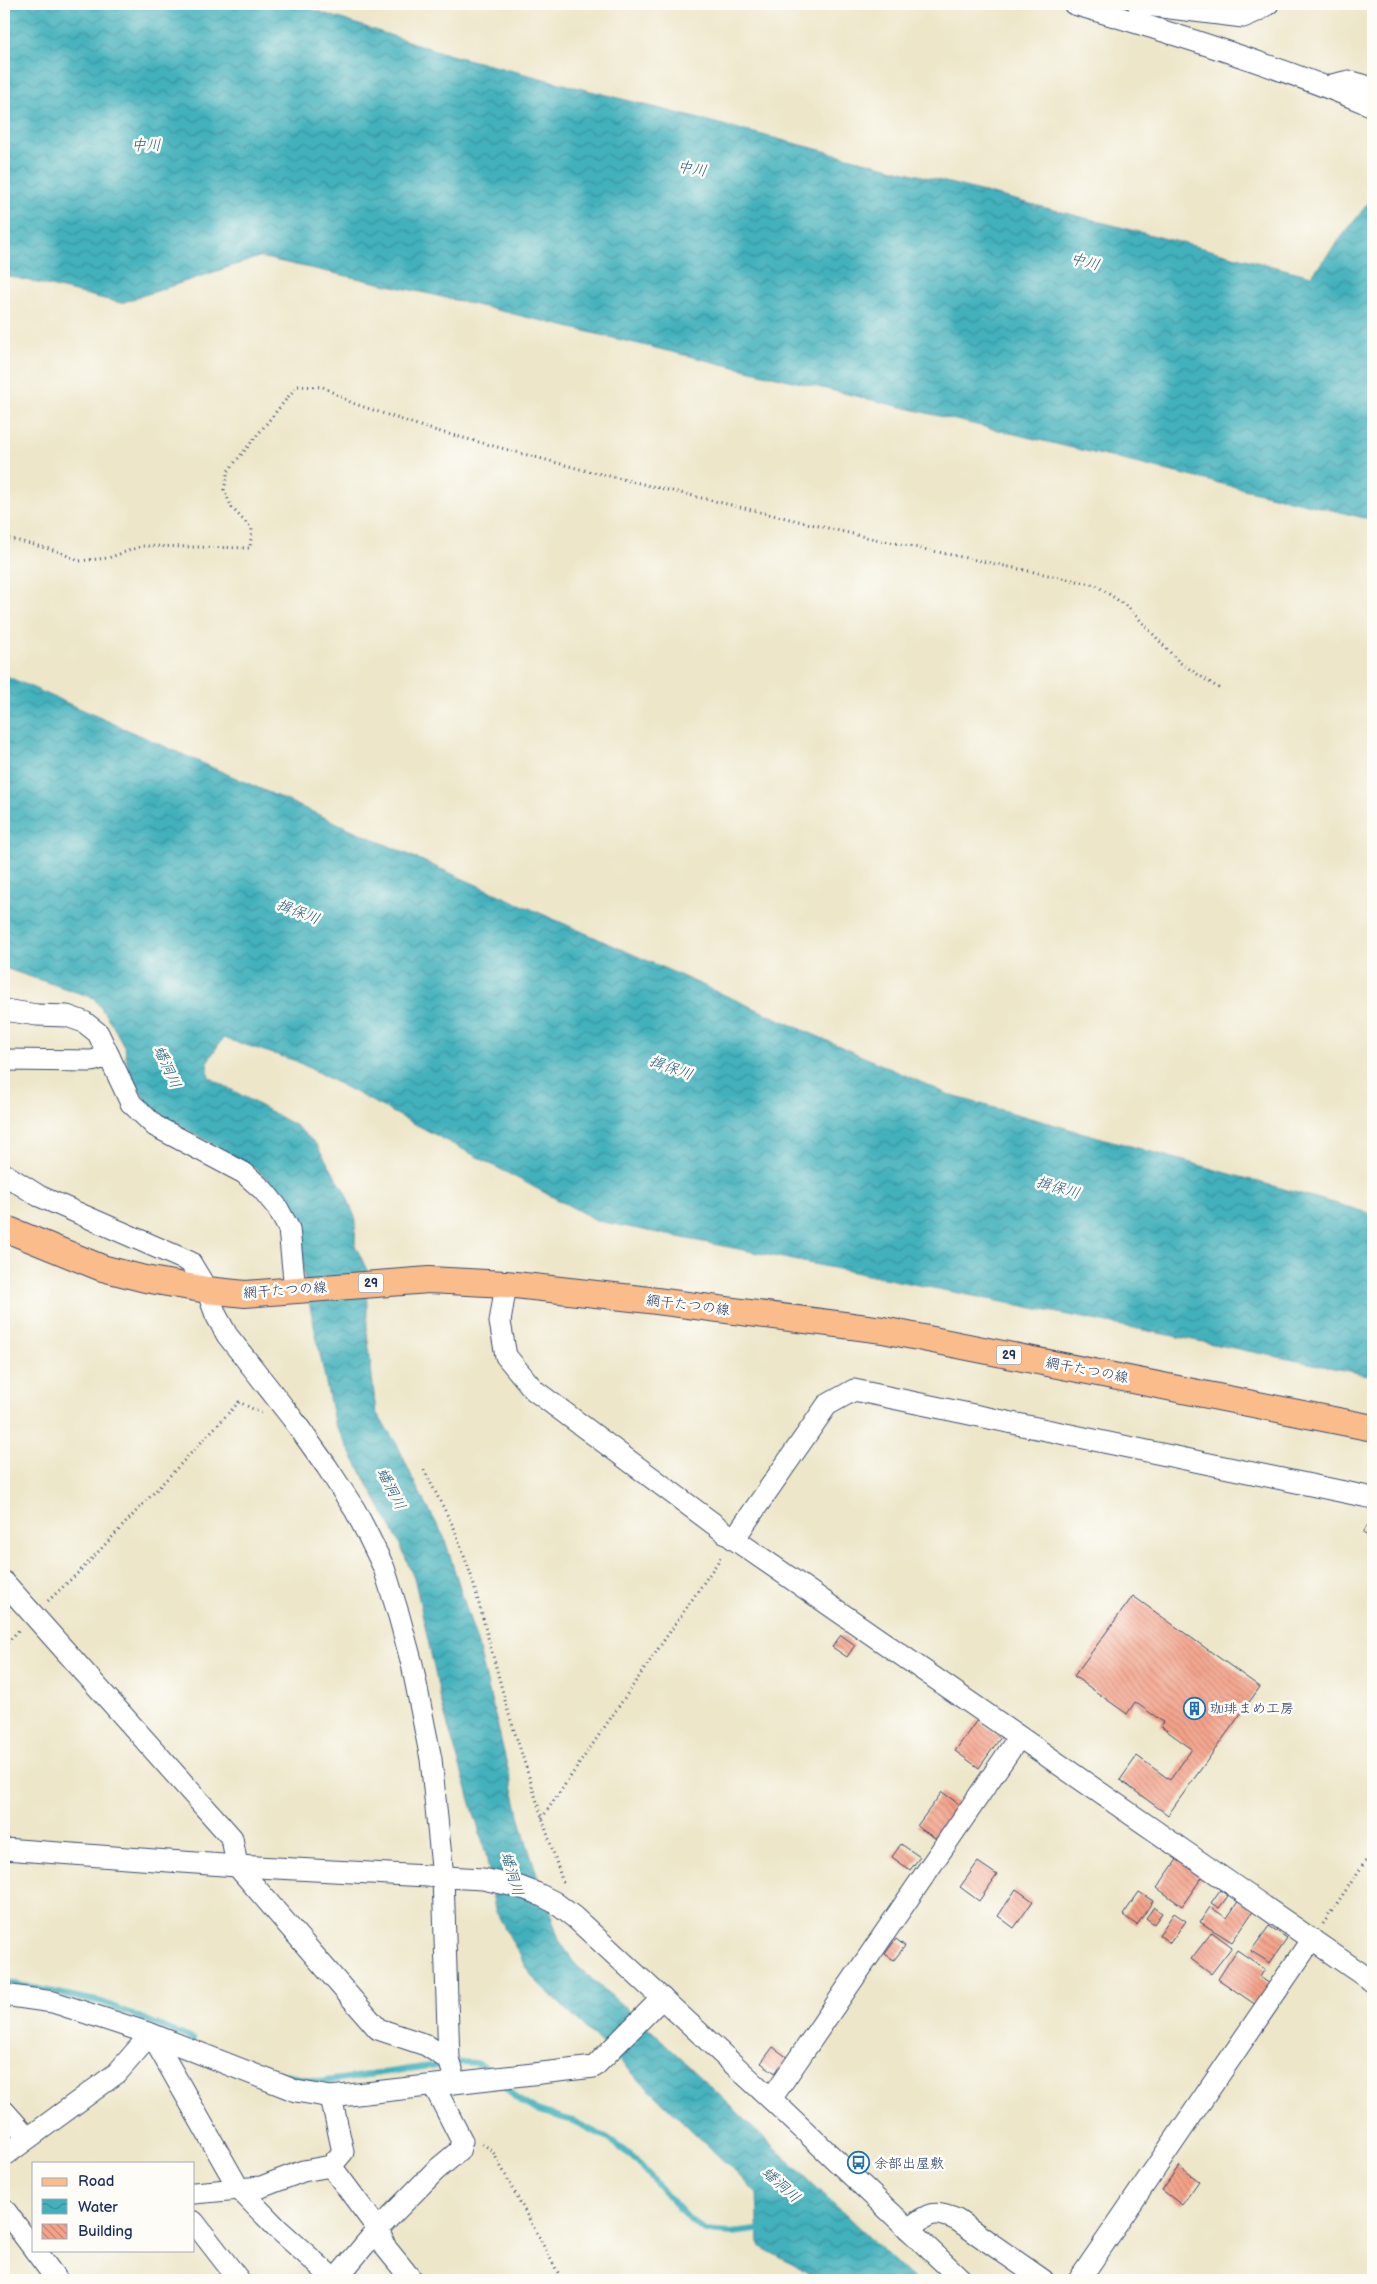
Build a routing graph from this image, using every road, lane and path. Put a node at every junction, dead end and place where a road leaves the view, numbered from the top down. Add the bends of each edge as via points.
1 (1138, 4) edge
2 (1268, 4) edge
3 (1088, 5) edge
4 (1327, 87) junction
5 (1373, 88) edge
6 (1373, 106) edge
7 (4, 537) edge
8 (1220, 690) dead end
9 (4, 1010) edge
10 (109, 1056) junction
11 (4, 1060) edge
12 (4, 1174) edge
13 (4, 1228) edge
14 (506, 1284) junction
15 (207, 1290) junction
16 (295, 1290) junction
17 (268, 1418) dead end
18 (1373, 1428) edge
19 (424, 1470) dead end
20 (1373, 1498) edge
21 (734, 1539) junction
22 (4, 1582) edge
23 (34, 1615) junction
24 (1019, 1737) junction
25 (542, 1818) junction
26 (4, 1850) edge
27 (1373, 1850) edge
28 (237, 1866) junction
29 (443, 1876) junction
30 (574, 1917) junction
31 (1312, 1939) junction
32 (1373, 1982) edge
33 (4, 1995) edge
34 (662, 1998) junction
35 (151, 2034) junction
36 (449, 2060) junction
37 (456, 2082) junction
38 (434, 2086) junction
39 (331, 2097) junction
40 (771, 2099) junction
41 (4, 2111) edge
42 (28, 2138) junction
43 (462, 2141) junction
44 (4, 2156) edge
45 (331, 2166) junction
46 (239, 2188) junction
47 (195, 2193) edge
48 (4, 2209) edge
49 (195, 2223) edge
50 (27, 2229) edge
51 (378, 2229) junction
52 (908, 2229) junction
53 (40, 2252) edge
54 (56, 2280) edge
55 (239, 2280) edge
56 (335, 2280) edge
57 (412, 2280) edge
58 (562, 2280) edge
59 (962, 2280) edge
60 (1043, 2280) edge
61 (1079, 2280) edge

1 - 2 street via 1243,17
3 - 4 street
4 - 5 street via 1349,81
4 - 6 street
7 - 8 path via 57,551 79,561 108,558 142,546 250,548 252,529 232,508 224,490 228,471 297,386 323,387 352,402 426,428 580,469 861,536 1096,585 1129,608 1179,662
9 - 10 street via 67,1016 84,1022 98,1033
10 - 11 street via 92,1061
10 - 16 street via 131,1104 155,1126 244,1173 277,1207 289,1229
12 - 15 street via 39,1196 190,1262
13 - 15 main road, 網干たつの線 / 29 via 102,1268
14 - 16 main road, 網干たつの線 / 29 via 429,1280
14 - 18 main road, 網干たつの線 / 29 via 884,1330
14 - 21 street via 500,1322 506,1356 534,1390
15 - 16 main road, 網干たつの線 / 29 via 245,1294
15 - 29 street via 227,1336 327,1467 355,1510 384,1568 412,1664 431,1759
17 - 23 path via 239,1402 84,1567
19 - 25 path via 454,1528 472,1578 507,1708
20 - 21 street via 854,1390 827,1405
21 - 24 street
21 - 25 path
22 - 23 street
23 - 28 street via 232,1838
24 - 31 street
24 - 40 street
25 - 30 path
26 - 28 street
27 - 31 path
28 - 29 street
28 - 36 street via 378,2029 426,2045
29 - 30 street via 483,1879 520,1887 554,1902
29 - 36 street
30 - 34 street
31 - 32 street
31 - 61 street
33 - 35 street via 53,2002
34 - 37 street via 594,2066
34 - 40 street
35 - 39 street via 296,2091
35 - 42 street via 117,2073
35 - 46 street
36 - 37 street
37 - 38 street
38 - 39 street
38 - 43 street
39 - 45 street via 343,2152
40 - 52 street
41 - 42 street
42 - 44 street
43 - 51 street via 459,2151
43 - 58 path via 478,2142 492,2150
45 - 46 street via 303,2171 261,2187
45 - 51 street
46 - 47 street
46 - 56 street via 278,2229
48 - 50 street
49 - 55 street
51 - 56 street
51 - 57 street via 386,2248
52 - 59 street
52 - 60 street via 928,2215 944,2214
53 - 54 street

